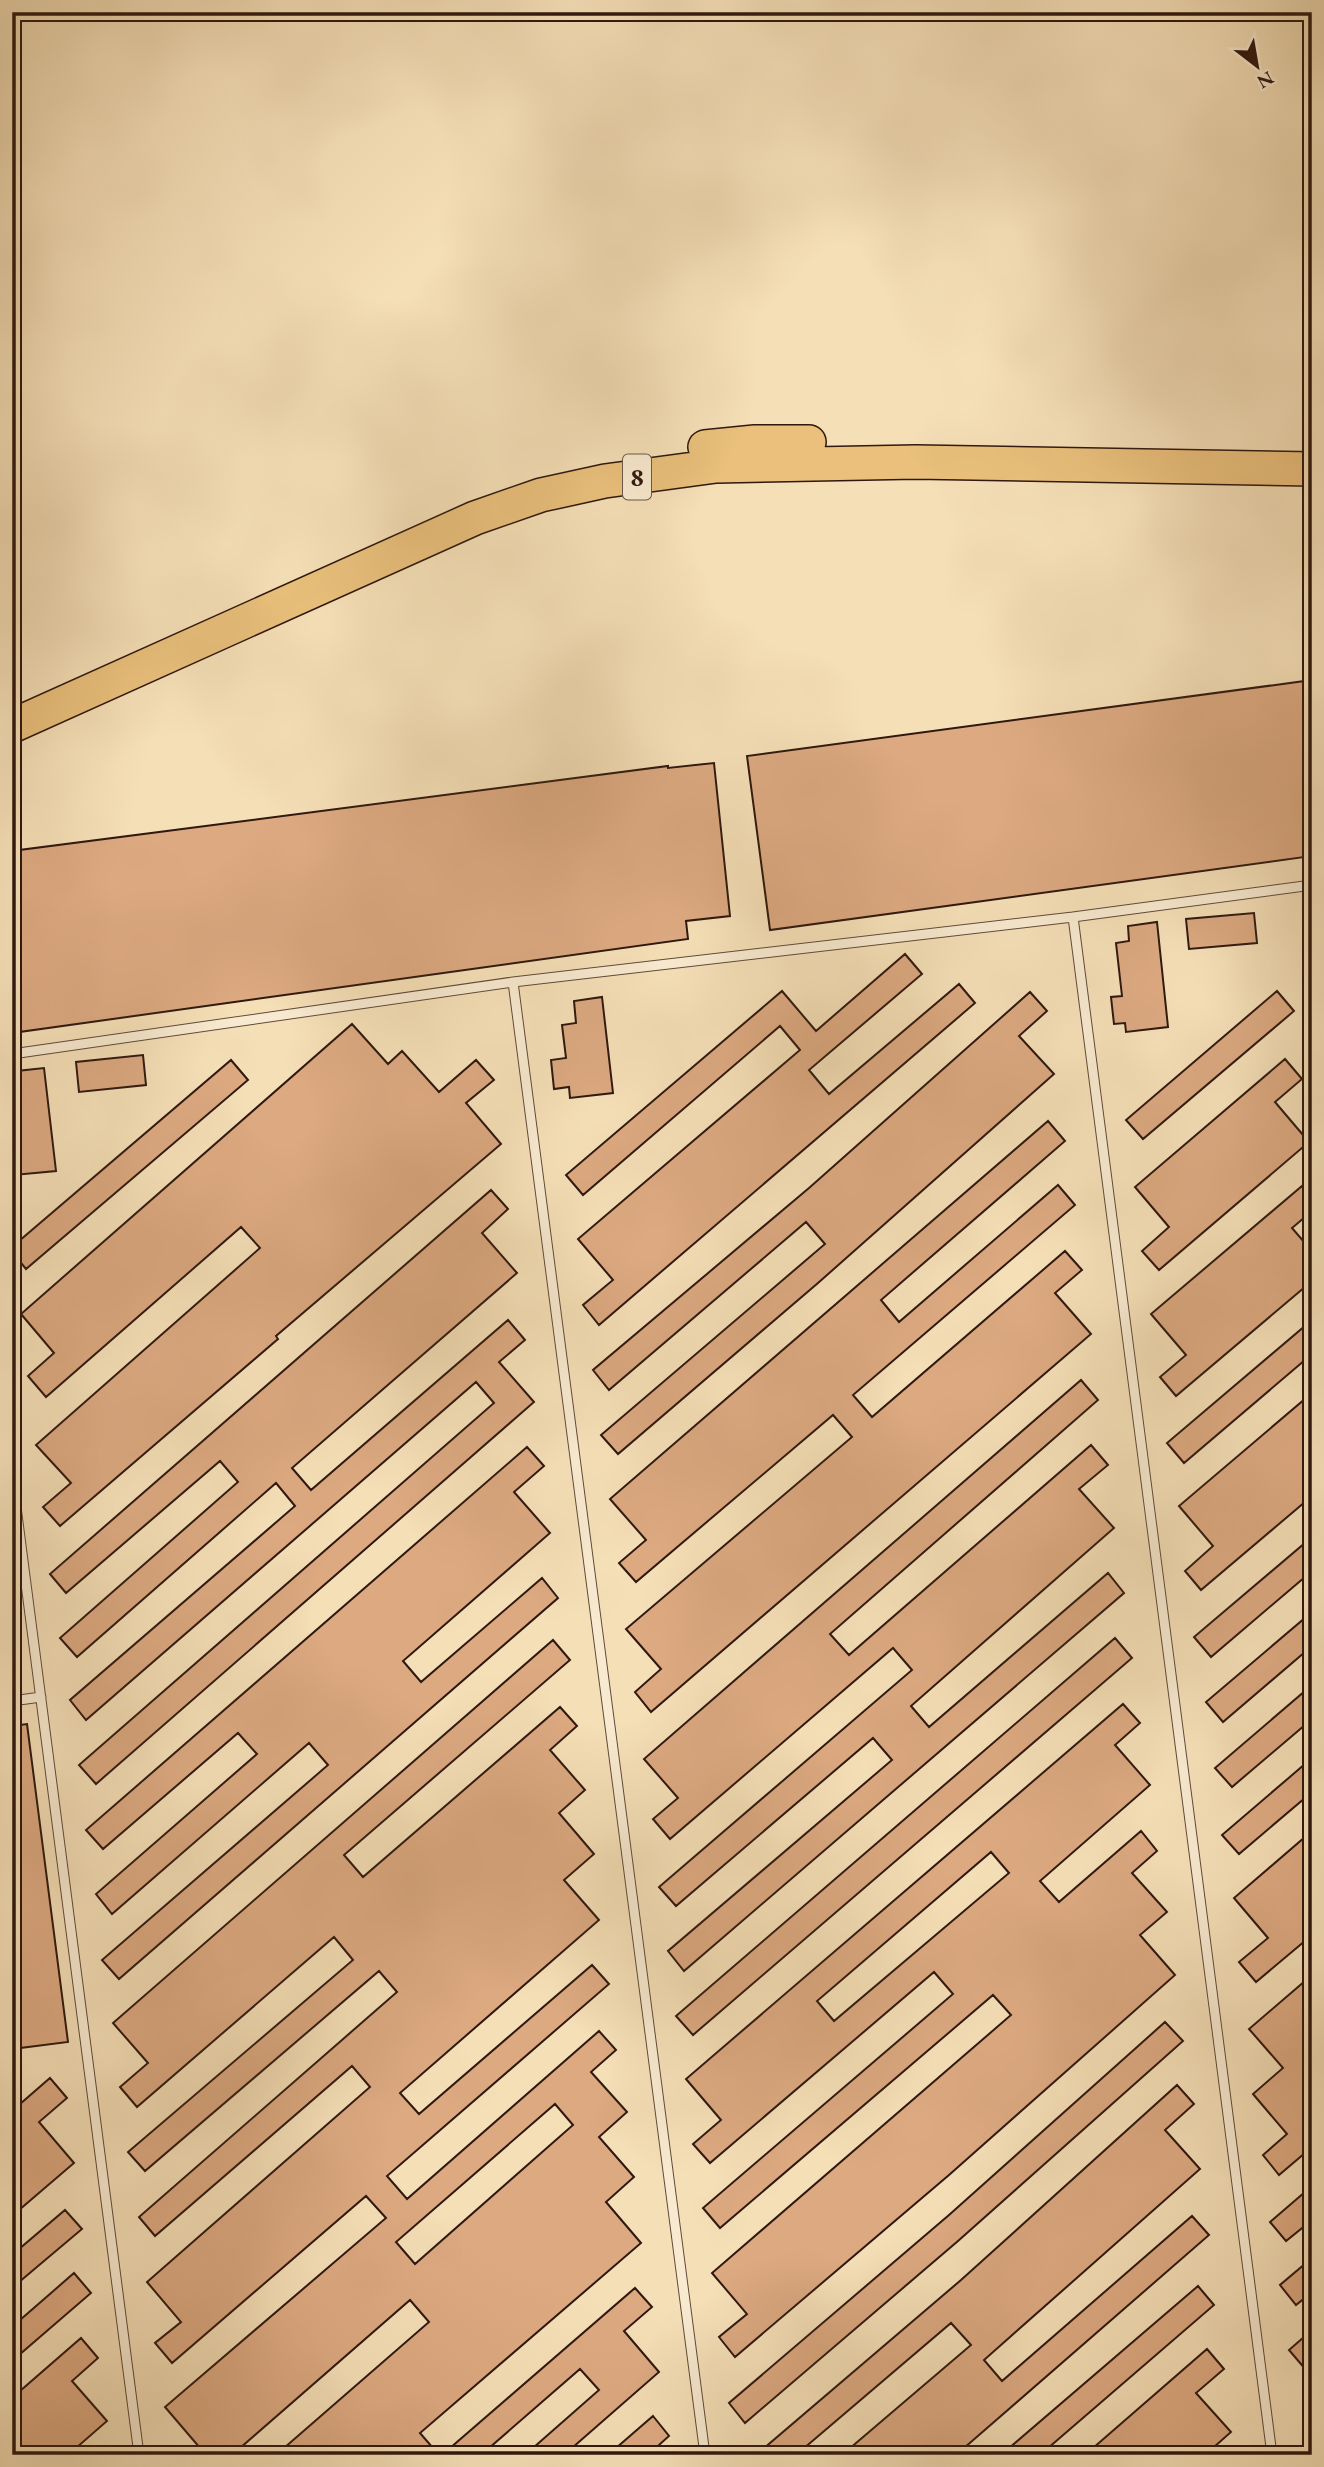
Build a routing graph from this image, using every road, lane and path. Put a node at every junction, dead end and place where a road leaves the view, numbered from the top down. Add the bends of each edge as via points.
1 (1312, 446) edge
2 (1312, 468) edge
3 (12, 701) edge
4 (12, 726) edge
5 (1312, 886) edge
6 (1073, 917) junction
7 (513, 982) junction
8 (12, 1054) edge
9 (12, 1476) edge
10 (41, 1697) junction
11 (12, 1701) edge
12 (139, 2455) edge
13 (705, 2455) edge
14 (1272, 2455) edge

1 - 3 highway, 8 via 755,442 662,451 533,479 470,500
2 - 4 highway, 8 via 903,462 716,466 605,481 541,495 475,518
5 - 6 lane
6 - 7 lane
6 - 14 lane
7 - 8 lane
7 - 13 lane
9 - 10 lane
10 - 11 lane
10 - 12 lane

